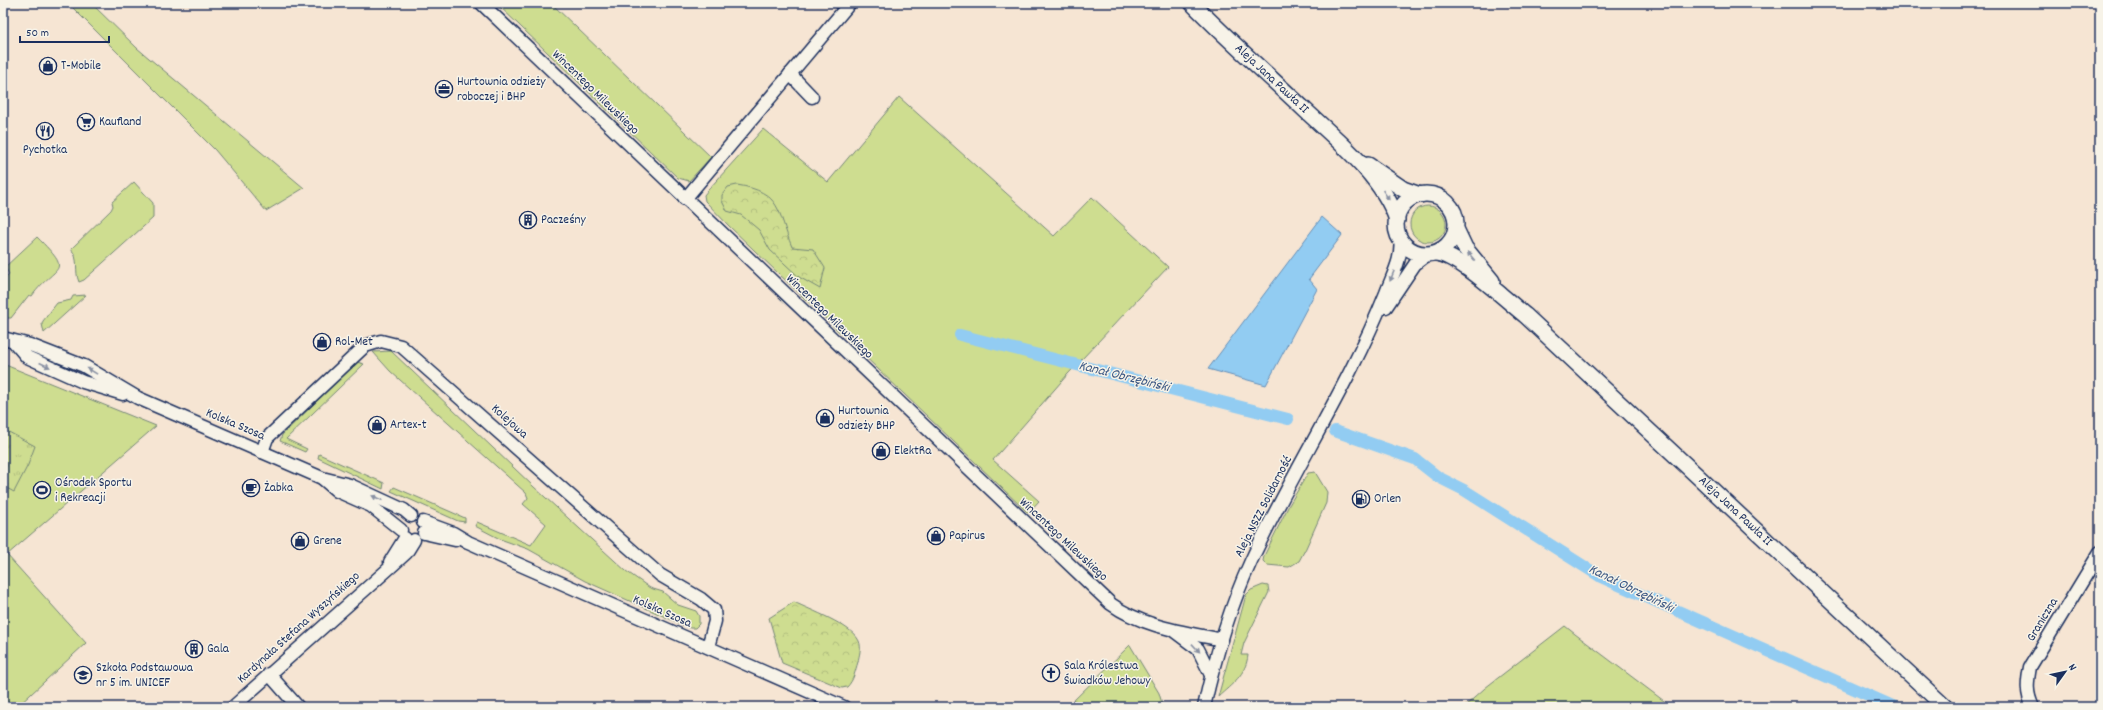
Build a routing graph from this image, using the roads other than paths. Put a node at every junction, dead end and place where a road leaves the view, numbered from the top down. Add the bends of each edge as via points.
1 (481, 3) edge
2 (850, 3) edge
3 (1192, 3) edge
4 (790, 74) junction
5 (812, 97) dead end
6 (1352, 155) junction
7 (1420, 195) junction
8 (685, 199) junction
9 (1397, 220) junction
10 (1456, 229) junction
11 (1400, 239) junction
12 (1432, 253) junction
13 (1526, 316) junction
14 (1371, 328) junction
15 (3, 338) edge
16 (262, 452) junction
17 (322, 478) junction
18 (410, 516) junction
19 (413, 533) junction
20 (2100, 552) edge
21 (1171, 630) junction
22 (1222, 640) junction
23 (708, 647) junction
24 (268, 674) junction
25 (1211, 675) junction
26 (233, 707) edge
27 (298, 707) edge
28 (844, 707) edge
29 (1204, 707) edge
30 (1945, 707) edge
31 (2033, 707) edge

1 - 8 street, Wincentego Milewskiego
2 - 4 street
3 - 6 main road, Aleja Jana Pawła II
4 - 5 street
4 - 8 street
6 - 7 main road, Aleja Jana Pawła II via 1403,189
6 -> 9 main road, Aleja Jana Pawła II via 1382,190
7 - 9 main road via 1404,204
7 - 10 main road via 1434,195 1447,202 1456,219
8 - 21 street, Wincentego Milewskiego via 1111,604 1133,618
9 - 11 main road
10 - 12 main road via 1449,244
13 -> 10 main road, Aleja Jana Pawła II via 1465,248
11 - 12 main road via 1412,250
11 -> 14 street, Aleja NSZZ Solidarność via 1401,254
12 - 13 main road, Aleja Jana Pawła II via 1449,257
12 - 14 street, Aleja NSZZ Solidarność via 1409,272
13 - 30 main road, Aleja Jana Pawła II
14 - 22 street, Aleja NSZZ Solidarność via 1252,560
15 - 16 street, Kolska Szosa via 30,345 84,366 138,398
16 - 17 street, Kolska Szosa
16 - 23 street, Kolejowa via 267,438 365,346 381,341 397,344 406,348 660,575 714,610 715,621
18 -> 17 street, Kolska Szosa via 404,510 350,485
17 - 19 street, Kolska Szosa via 337,491 372,506
18 - 19 street, Kolska Szosa via 417,518
18 - 19 street, Kardynała Stefana Wyszyńskiego via 404,520
19 - 23 street, Kolska Szosa via 468,542
19 - 24 street, Kardynała Stefana Wyszyńskiego via 406,552
20 - 31 street, Graniczna via 2030,668 2027,682 2028,697
21 - 22 street, Wincentego Milewskiego
21 -> 25 street, Wincentego Milewskiego via 1198,649
22 - 25 street, Aleja NSZZ Solidarność
23 - 28 street, Kolska Szosa
24 - 26 street, Kardynała Stefana Wyszyńskiego
24 - 27 street
25 - 29 street, Aleja NSZZ Solidarność

